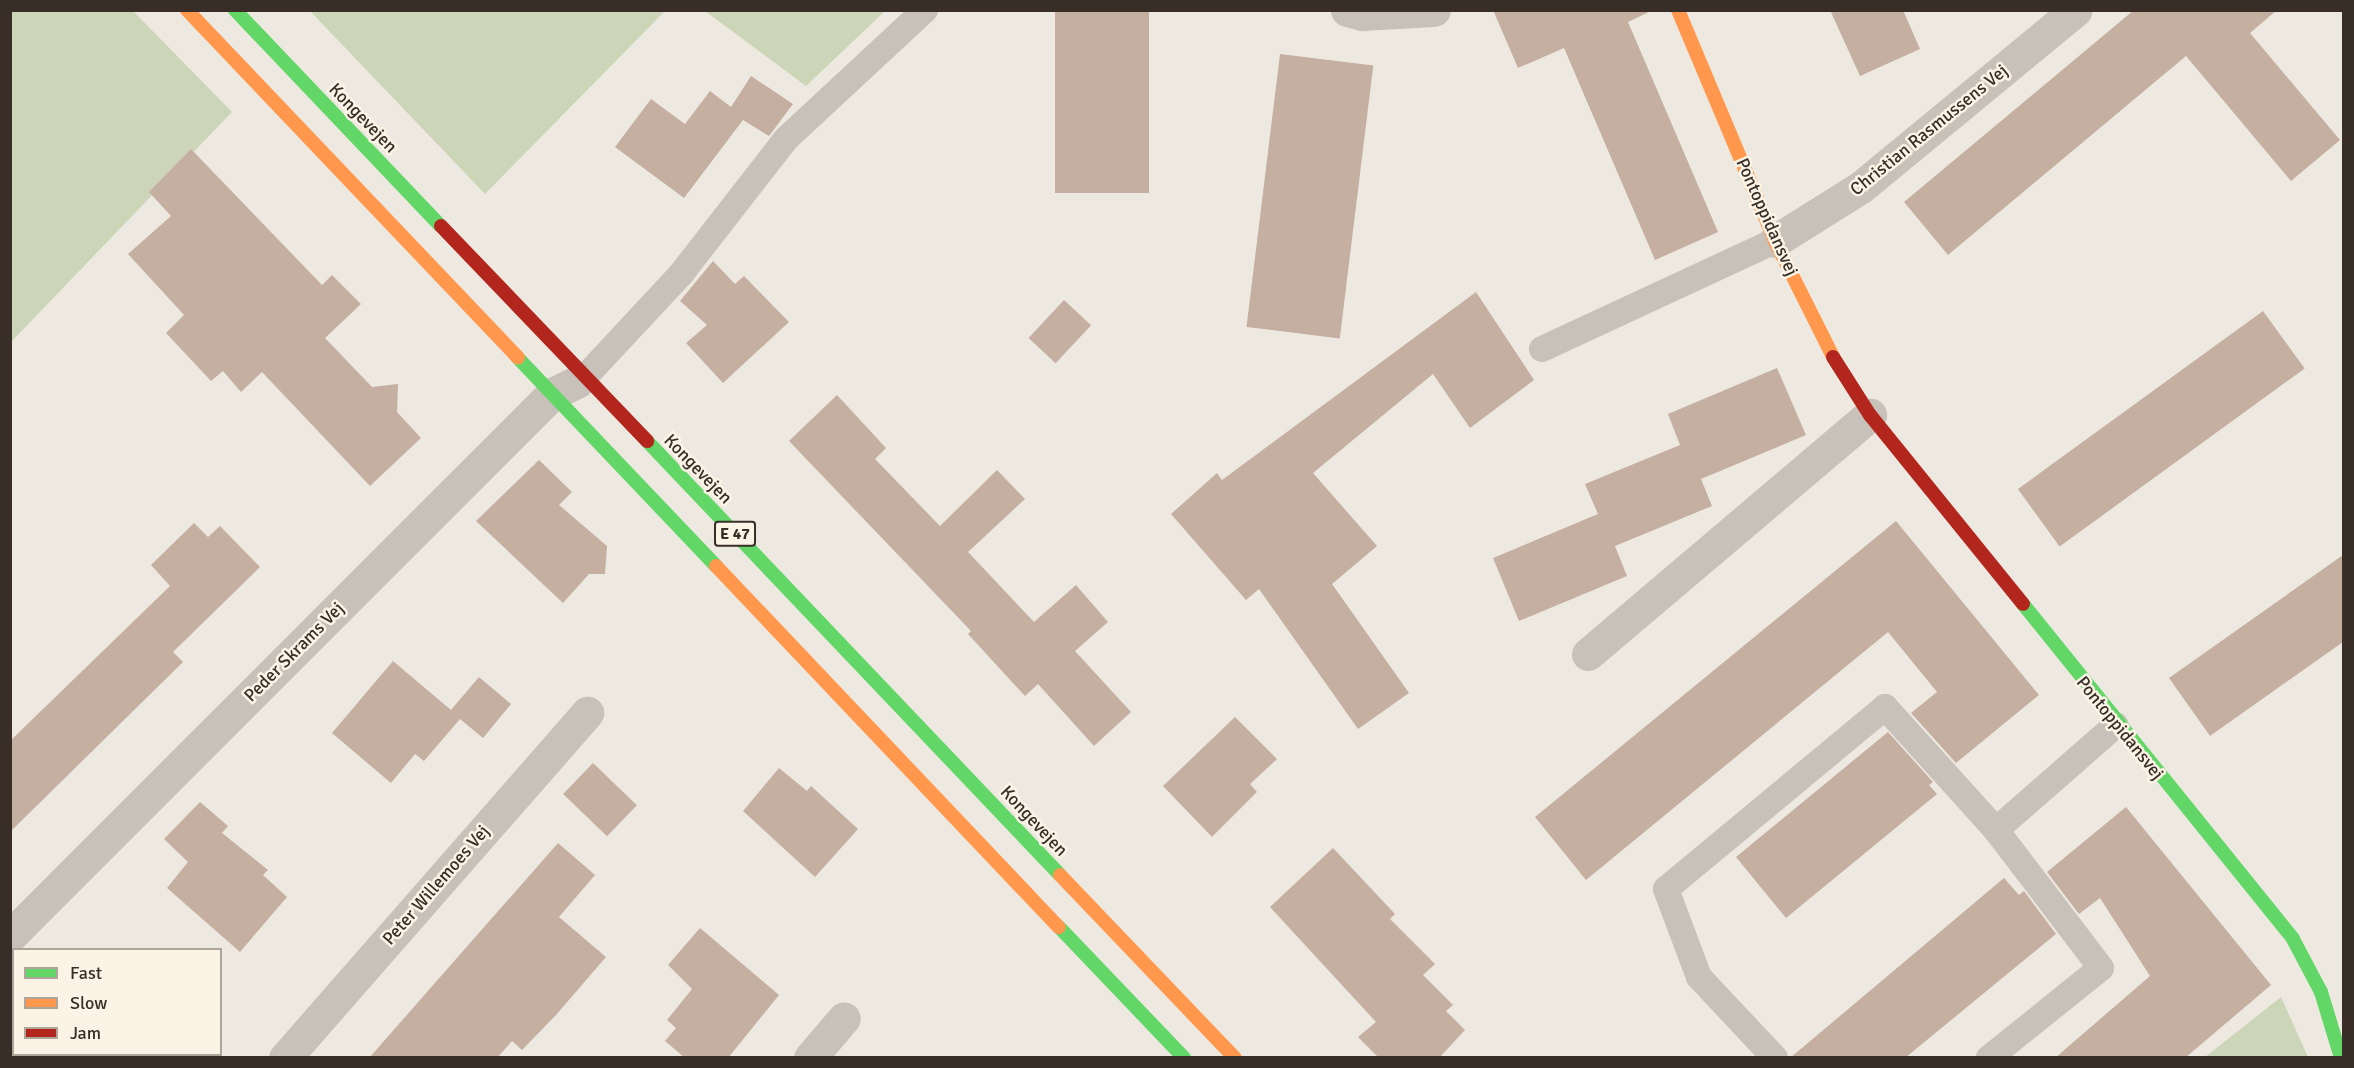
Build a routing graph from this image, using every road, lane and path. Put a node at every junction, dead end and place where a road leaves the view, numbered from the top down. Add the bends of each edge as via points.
1 (187, 10) edge
2 (235, 10) edge
3 (925, 10) edge
4 (1347, 10) edge
5 (1434, 10) edge
6 (1678, 10) edge
7 (2076, 10) edge
8 (1776, 241) junction
9 (1542, 349) dead end
10 (585, 377) junction
11 (552, 394) junction
12 (1870, 415) junction
13 (1588, 654) dead end
14 (587, 713) dead end
15 (2116, 724) junction
16 (1996, 830) junction
17 (10, 936) edge
18 (844, 1018) dead end
19 (285, 1058) edge
20 (810, 1058) edge
21 (1184, 1058) edge
22 (1235, 1058) edge
23 (1775, 1058) edge
24 (1989, 1058) edge
25 (2341, 1058) edge

1 - 11 main road, E 47
2 - 10 main road, Kongevejen / E 47
3 - 10 lane via 786,139 681,274
4 - 5 street via 1362,14
6 - 8 main road, Pontoppidansvej
7 - 8 street, Christian Rasmussens Vej via 1861,187
8 - 9 lane
8 - 12 main road, Pontoppidansvej via 1828,350
10 - 11 street, Peder Skrams Vej
10 - 22 main road, Kongevejen / E 47
11 - 17 street, Peder Skrams Vej
11 - 21 main road, E 47
12 - 13 street
12 - 15 main road, Pontoppidansvej
14 - 19 street, Peter Willemoes Vej
15 - 16 lane
15 - 25 main road, Pontoppidansvej via 2293,939 2321,992
16 - 23 lane via 1885,707 1666,890 1699,976
16 - 24 lane via 2101,968
18 - 20 street

